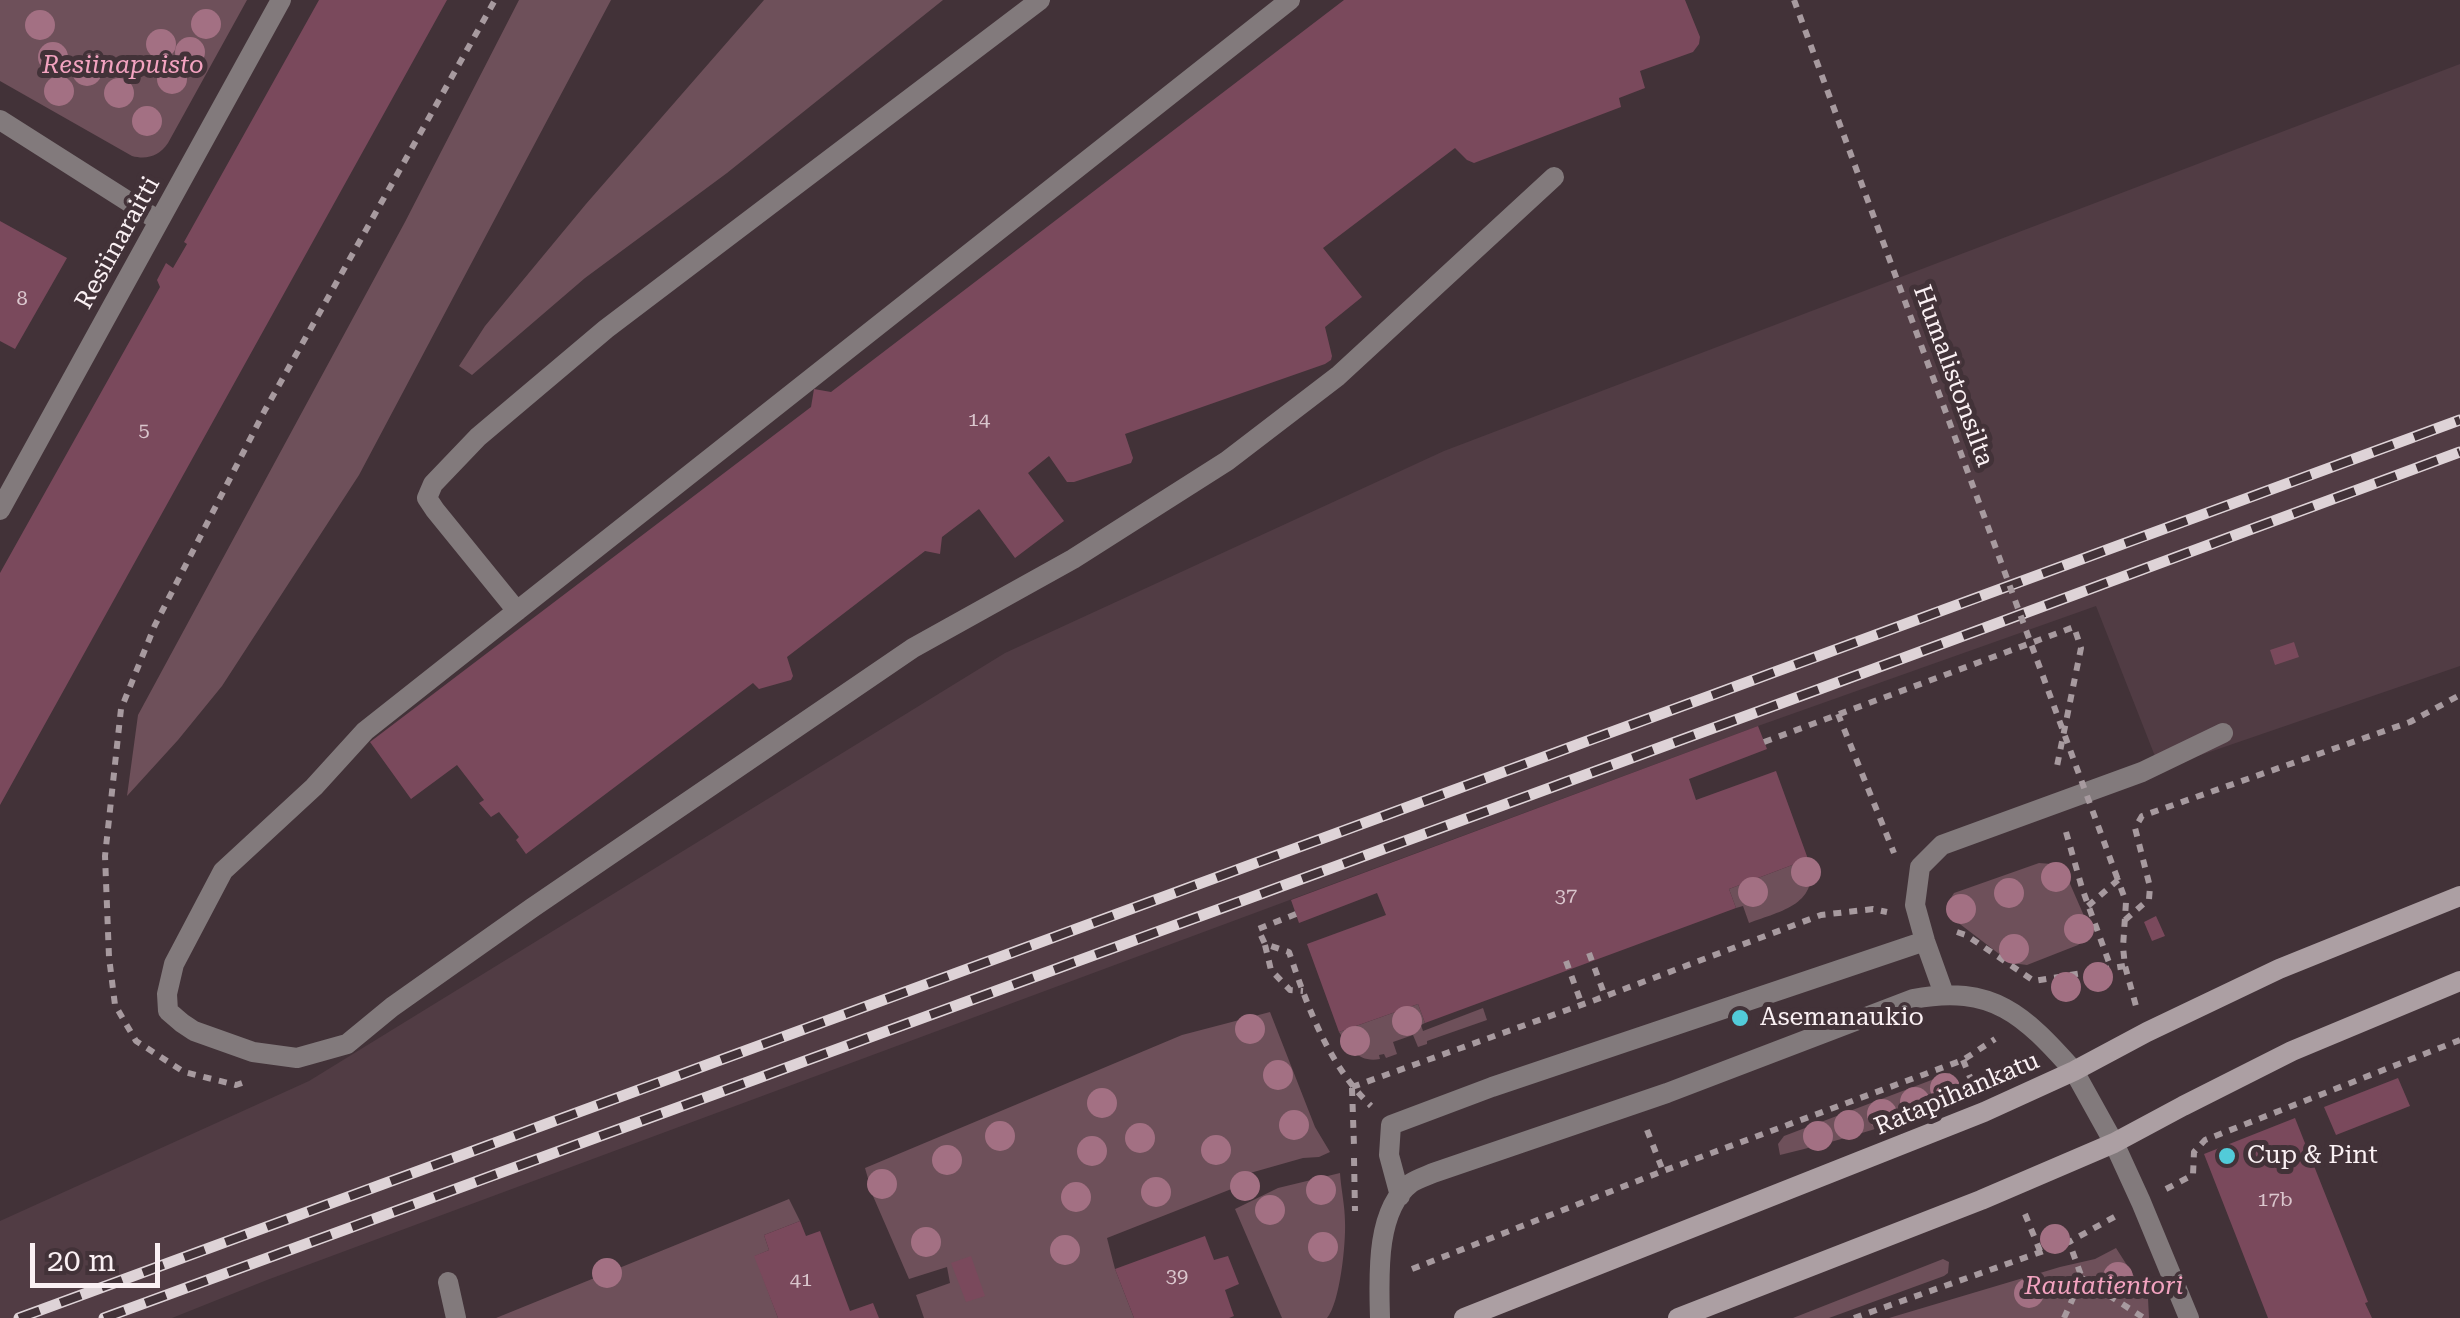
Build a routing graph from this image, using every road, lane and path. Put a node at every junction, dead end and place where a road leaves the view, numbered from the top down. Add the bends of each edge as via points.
1 (281, 0) edge
2 (495, 0) edge
3 (1040, 0) edge
4 (1290, 0) edge
5 (1794, 0) edge
6 (0, 120) edge
7 (1554, 178) dead end
8 (159, 221) junction
9 (0, 510) edge
10 (517, 611) junction
11 (2460, 696) edge
12 (1838, 714) junction
13 (2222, 733) dead end
14 (1764, 742) dead end
15 (2058, 802) junction
16 (1879, 817) dead end
17 (2118, 880) junction
18 (2460, 896) edge
19 (2088, 906) junction
20 (1296, 914) dead end
21 (1917, 918) junction
22 (2125, 920) junction
23 (1924, 941) junction
24 (1264, 944) junction
25 (1589, 953) dead end
26 (1566, 961) dead end
27 (2125, 966) junction
28 (2111, 968) junction
29 (2034, 981) junction
30 (2460, 981) edge
31 (1303, 991) junction
32 (1944, 994) junction
33 (1605, 996) junction
34 (1582, 1005) junction
35 (2136, 1009) dead end
36 (2018, 1015) junction
37 (2460, 1040) edge
38 (298, 1058) junction
39 (2074, 1071) junction
40 (1352, 1087) junction
41 (2114, 1144) junction
42 (2193, 1175) dead end
43 (1400, 1196) junction
44 (1355, 1213) dead end
45 (2082, 1278) junction
46 (1379, 1279) junction
47 (448, 1282) dead end
48 (456, 1318) edge
49 (1380, 1318) edge
50 (1464, 1318) edge
51 (1678, 1318) edge
52 (1854, 1318) edge
53 (2064, 1318) edge
54 (2144, 1318) edge
55 (2189, 1318) edge

1 - 8 street, Resiinaraitti
2 - 38 path via 264,410 155,624 121,710 105,856 115,1005 136,1041 184,1072 236,1085
3 - 10 street via 606,330 478,437 433,484 427,498
4 - 10 street
5 - 17 path, Humalistonsilta, bridge
6 - 8 street
7 - 38 street via 1338,376 1227,461 1073,559 913,648 346,1044
8 - 9 street, Resiinaraitti
10 - 38 street via 365,731 223,872 174,964 168,1010 182,1024 253,1052
11 - 22 path via 2410,722 2142,816 2136,828 2149,900
12 - 14 path
12 - 15 path via 2074,627 2081,648 2055,776
12 - 16 path
13 - 15 street
15 - 19 path
15 - 21 street via 1942,845 1920,867
17 - 19 path
17 - 22 path, Humalistonsilta
18 - 39 main road, Ratapihankatu via 2279,969
19 - 28 path
20 - 24 path via 1258,929
21 - 23 street
21 - 29 path via 1966,935
21 - 33 path via 1873,909 1821,915
22 - 27 path
23 - 32 street
23 - 43 street via 1390,1124 1389,1155
24 - 31 path via 1288,952
24 - 31 path via 1271,970 1290,990
25 - 33 path
26 - 34 path
27 - 28 path
27 - 35 path
28 - 29 path
29 - 36 path
30 - 41 main road via 2292,1052
31 - 40 path
32 - 36 street via 1978,998
32 - 43 street via 1913,999 1433,1173
33 - 34 path
34 - 40 path
36 - 39 street
36 - 46 path via 1963,1060
37 - 42 path via 2205,1140 2194,1152
39 - 41 street
39 - 50 main road, Ratapihankatu
40 - 44 path
41 - 51 main road
41 - 55 street
43 - 46 street via 1385,1229
45 - 52 path via 2069,1242
45 - 53 path
45 - 54 path
46 - 49 street
47 - 48 street

